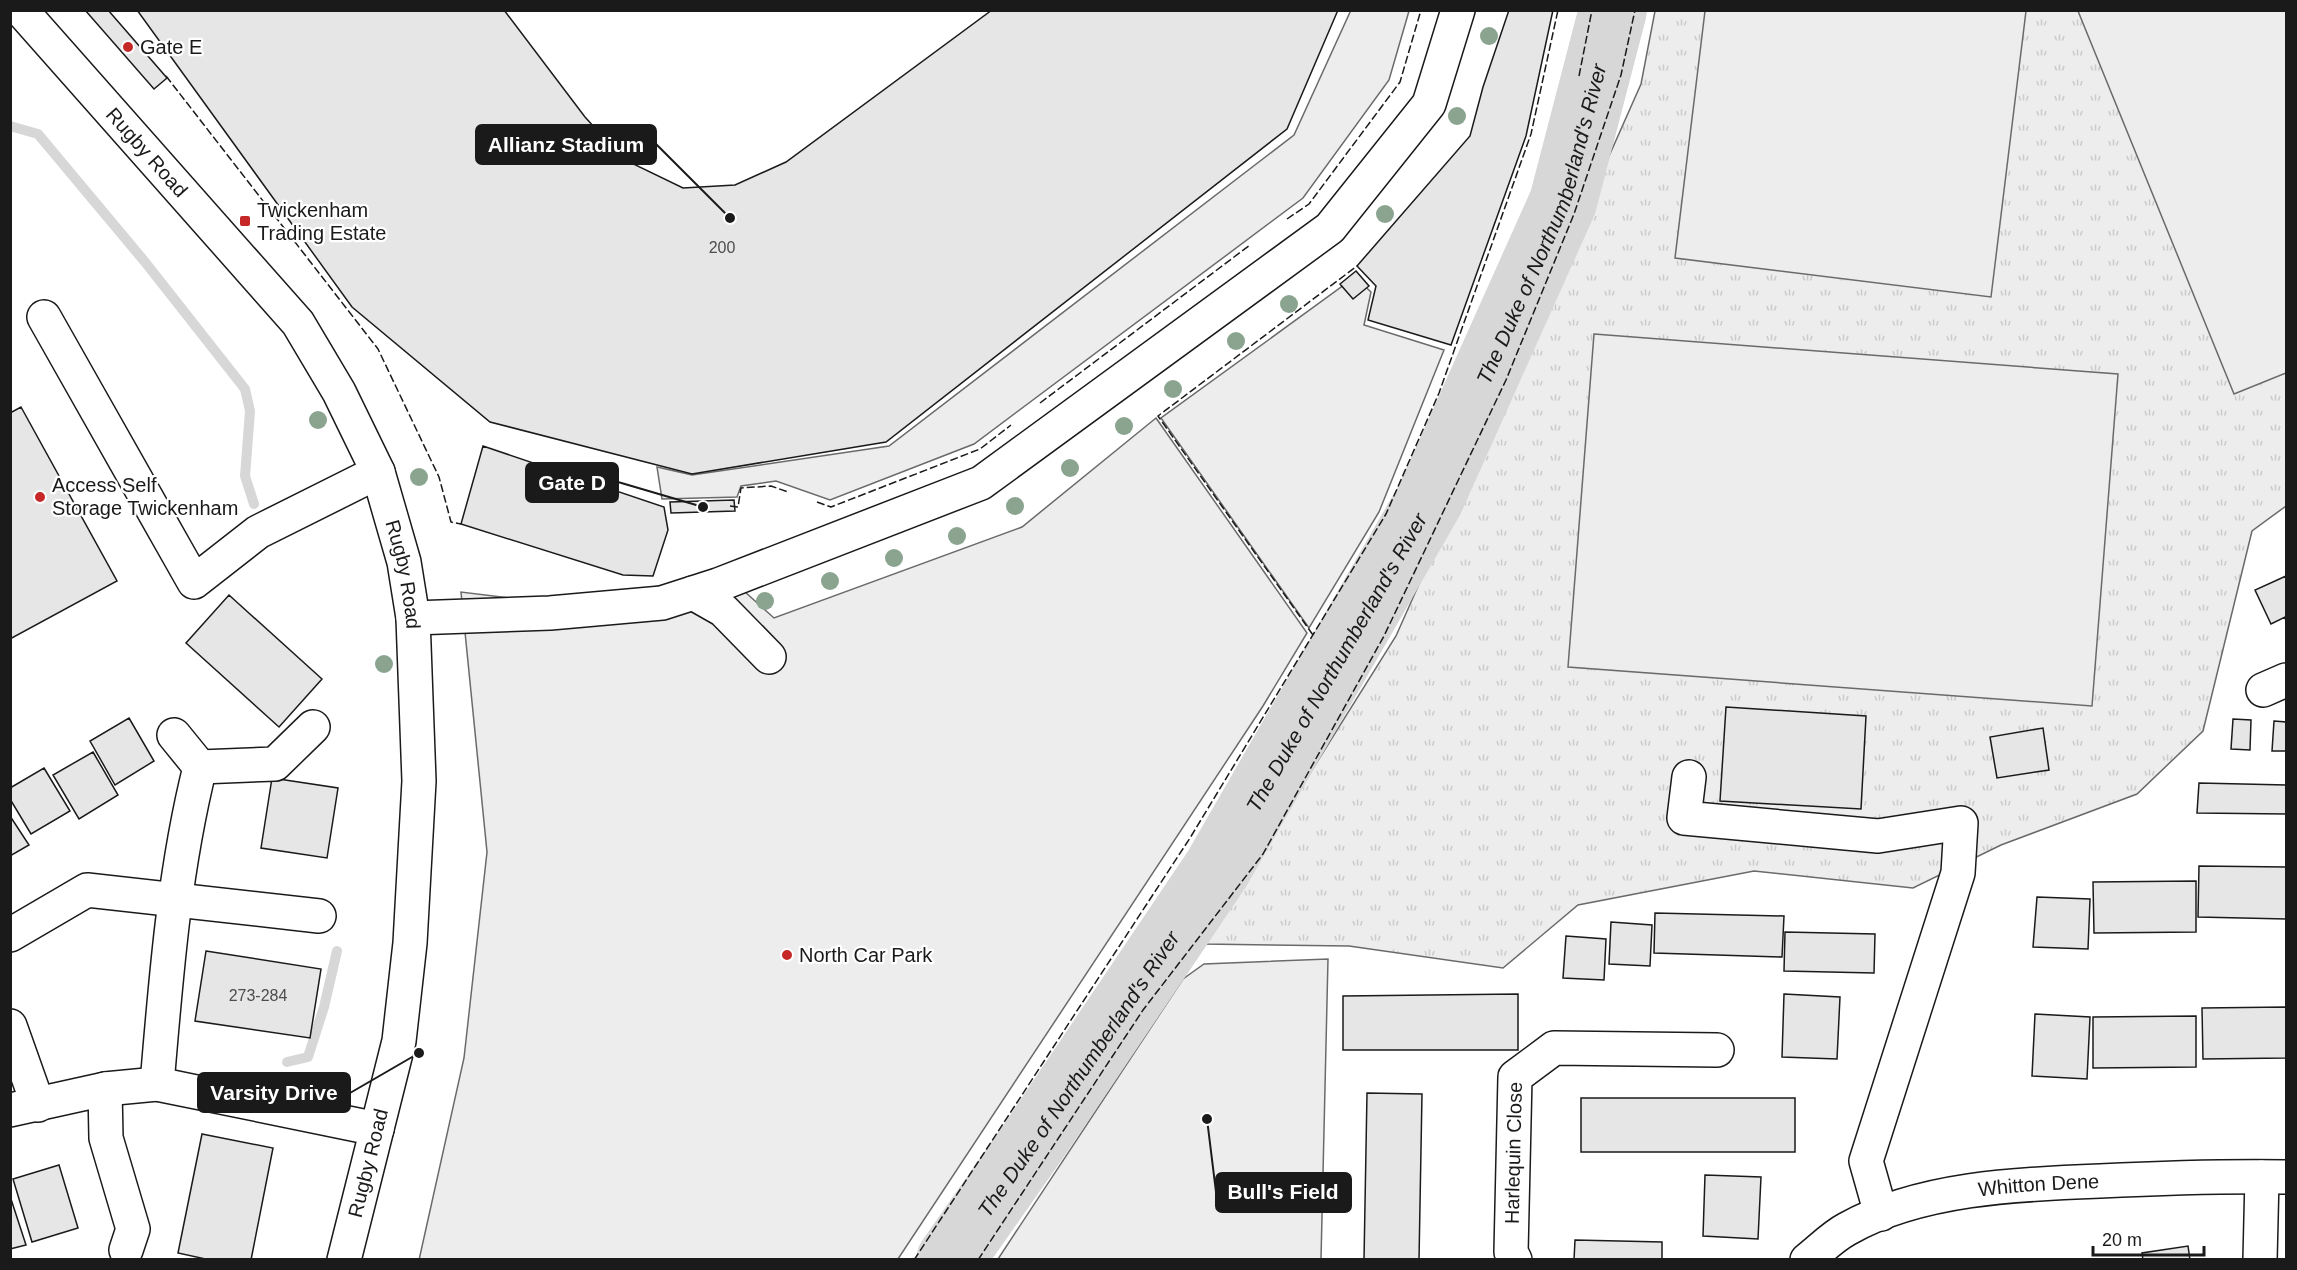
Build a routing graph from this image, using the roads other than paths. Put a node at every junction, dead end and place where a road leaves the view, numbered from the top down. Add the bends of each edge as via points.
1 (21, 10) edge
2 (1458, 10) edge
3 (44, 317) dead end
4 (378, 471) junction
5 (693, 593) junction
6 (413, 618) junction
7 (769, 657) dead end
8 (313, 727) dead end
9 (174, 735) dead end
10 (1689, 777) dead end
11 (197, 781) junction
12 (174, 900) junction
13 (319, 916) dead end
14 (10, 935) edge
15 (10, 1026) edge
16 (1717, 1050) dead end
17 (157, 1084) junction
18 (105, 1089) junction
19 (24, 1108) edge
20 (377, 1129) junction
21 (2274, 1177) edge
22 (1881, 1214) junction
23 (126, 1251) dead end
24 (344, 1260) edge
25 (1515, 1260) edge
26 (1807, 1260) edge
27 (2260, 1260) edge

1 - 4 street, Rugby Road via 298,323 339,392
2 - 5 street via 1429,104 1330,228 981,483
3 - 4 street via 194,582 258,532
4 - 6 street, Rugby Road via 404,562
5 - 6 street via 662,603 550,613
5 - 7 street via 723,610
6 - 20 street, Rugby Road via 419,781 410,943 399,1041
8 - 11 street via 275,764
9 - 11 street
10 - 22 street via 1684,818 1878,836 1961,823 1958,873 1866,1161
11 - 12 street
12 - 13 street
12 - 14 street via 87,890
12 - 17 street
15 - 19 street
16 - 25 street, Harlequin Close via 1554,1048 1515,1077 1511,1252
17 - 18 street
17 - 20 street
18 - 19 street
18 - 23 street via 105,1138 133,1229
20 - 24 street, Rugby Road
21 - 22 street, Whitton Dene via 2011,1185 1933,1198
21 - 27 street
22 - 26 street, Whitton Dene via 1846,1230

